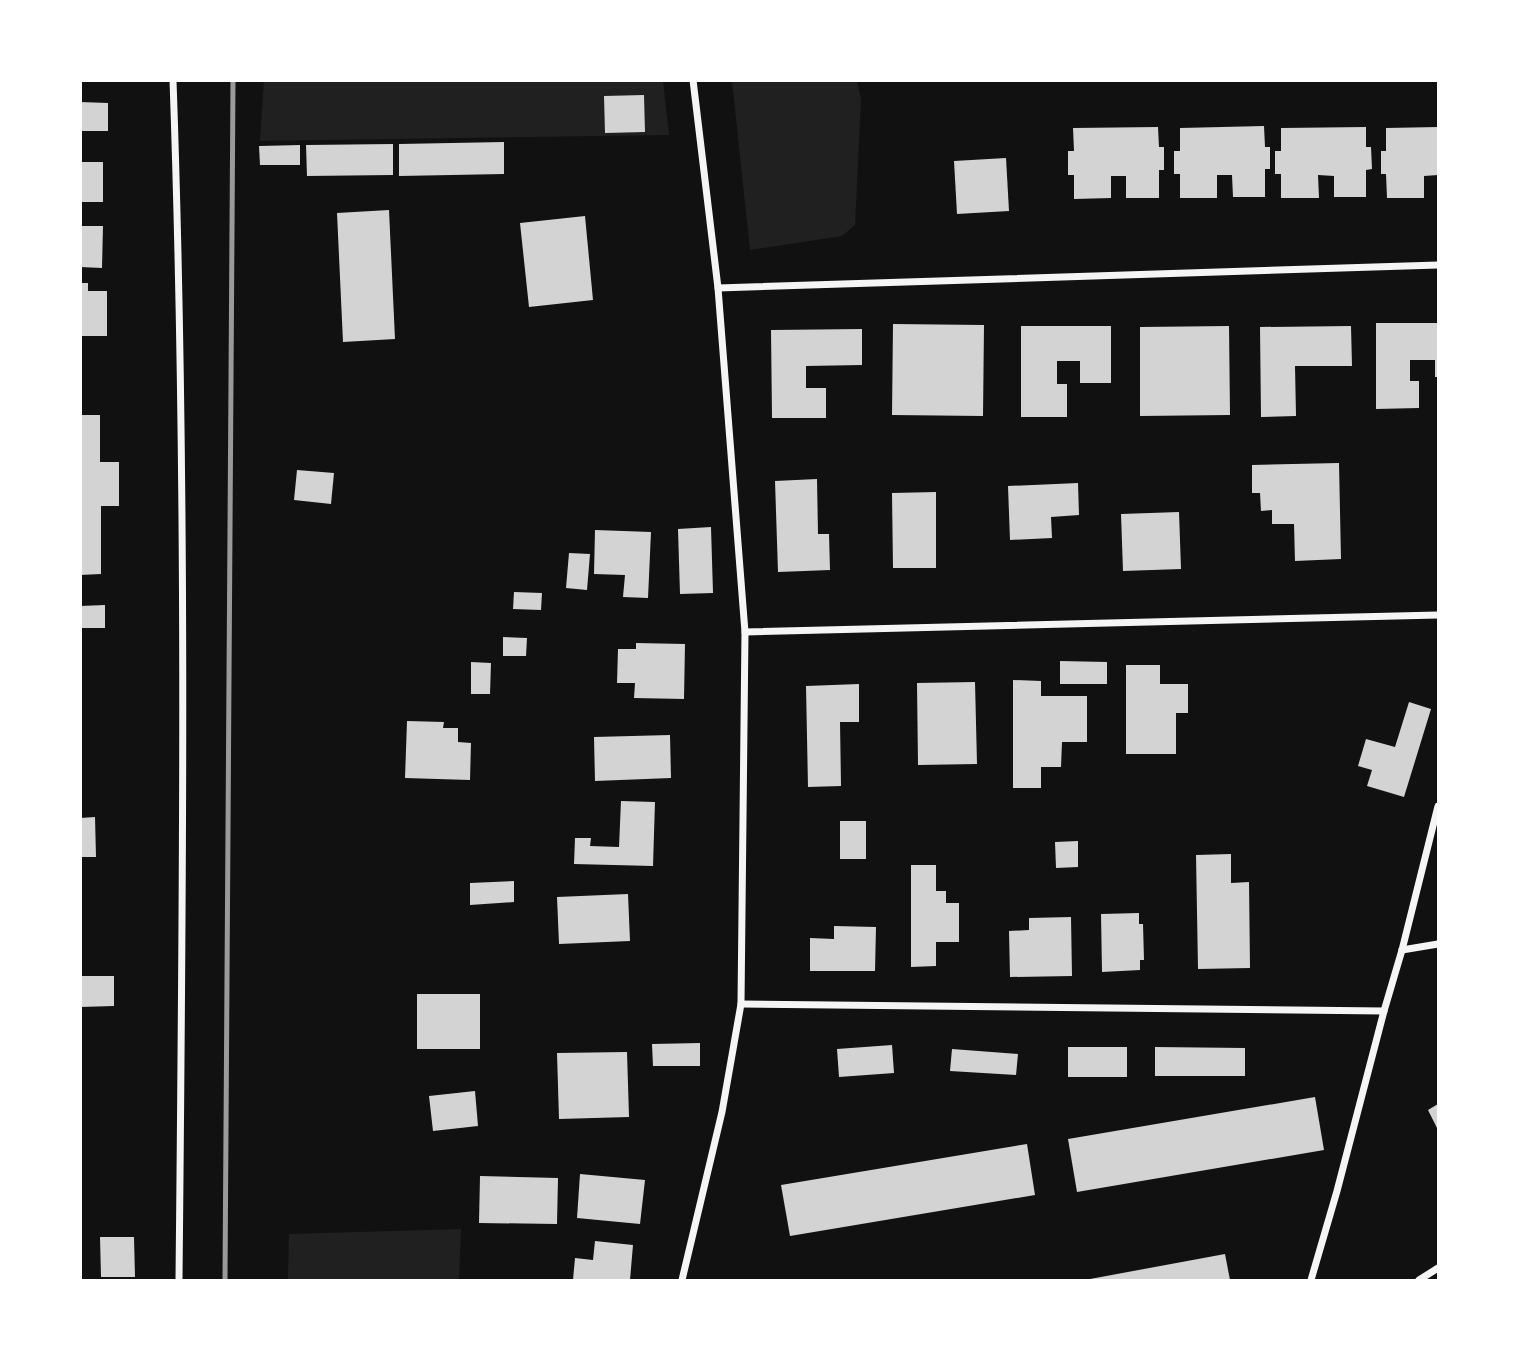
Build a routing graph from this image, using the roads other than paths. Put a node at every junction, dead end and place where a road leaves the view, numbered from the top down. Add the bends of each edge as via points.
1 (173, 80) edge
2 (693, 80) edge
3 (1438, 265) edge
4 (718, 288) junction
5 (1438, 615) edge
6 (745, 632) junction
7 (1438, 806) edge
8 (1438, 944) edge
9 (1402, 950) junction
10 (741, 1004) junction
11 (1384, 1011) junction
12 (1438, 1269) edge
13 (179, 1280) edge
14 (682, 1280) edge
15 (1311, 1280) edge
16 (1419, 1280) edge

1 - 13 street via 183,655
2 - 4 street
3 - 4 street
4 - 6 street
5 - 6 street
6 - 10 street
7 - 9 street
8 - 9 street
9 - 11 street
10 - 11 street
10 - 14 street via 722,1112
11 - 15 street
12 - 16 street

